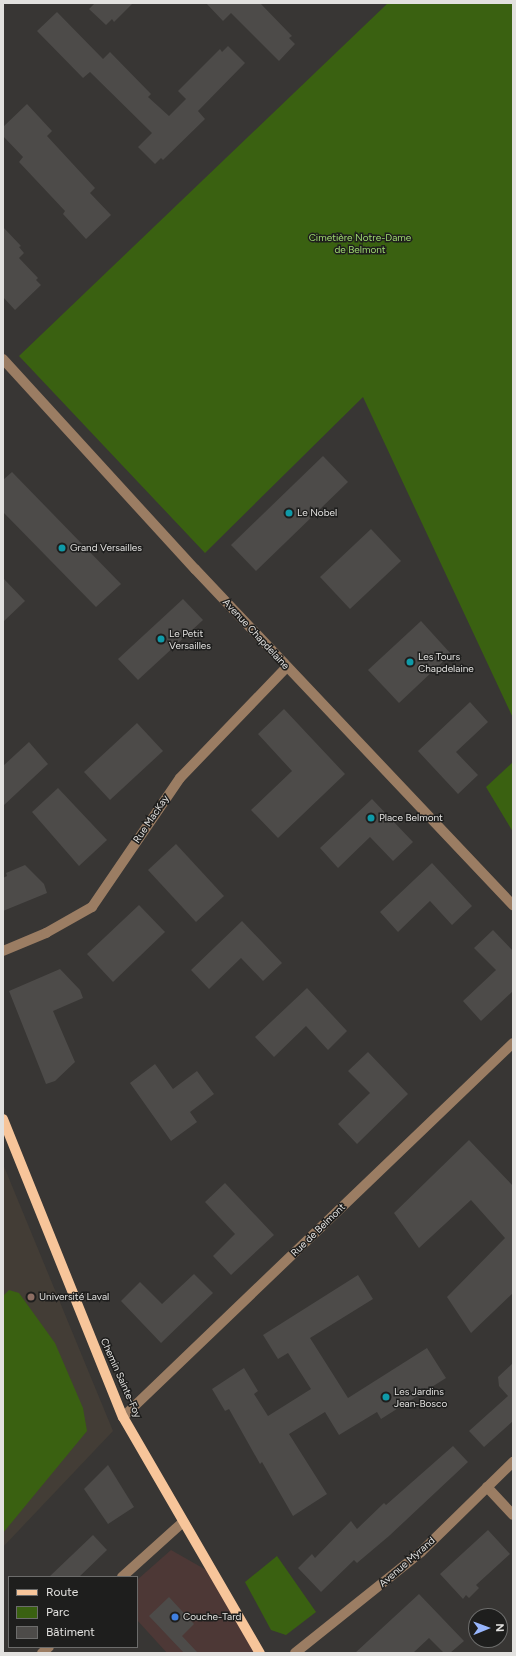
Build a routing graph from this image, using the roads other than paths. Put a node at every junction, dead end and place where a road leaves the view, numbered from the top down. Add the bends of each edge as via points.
1 (3, 359) edge
2 (287, 667) junction
3 (513, 905) edge
4 (3, 951) edge
5 (513, 1043) edge
6 (3, 1119) edge
7 (123, 1417) junction
8 (513, 1462) edge
9 (487, 1487) junction
10 (513, 1515) edge
11 (183, 1522) junction
12 (123, 1576) edge
13 (260, 1653) edge
14 (295, 1653) edge

1 - 2 street, Avenue Chapdelaine
2 - 3 street, Avenue Chapdelaine
2 - 4 street, Rue MacKay via 180,778 92,907 46,933
5 - 7 street, Rue de Belmont
6 - 7 main road, Chemin Sainte-Foy
7 - 11 main road, Chemin Sainte-Foy
8 - 9 street, Avenue Myrand
9 - 10 street
9 - 14 street, Avenue Myrand via 422,1552
11 - 12 street
11 - 13 main road, Chemin Sainte-Foy

